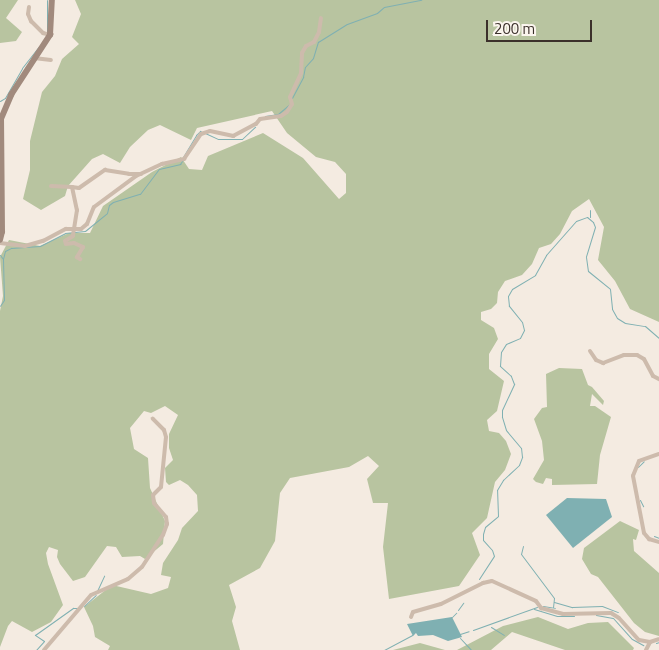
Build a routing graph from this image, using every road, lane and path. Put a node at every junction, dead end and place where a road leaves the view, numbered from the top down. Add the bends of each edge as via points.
1 (52, 0) edge
2 (30, 8) dead end
3 (321, 18) dead end
4 (47, 34) junction
5 (34, 58) junction
6 (51, 60) dead end
7 (0, 126) edge
8 (143, 174) junction
9 (52, 186) dead end
10 (72, 187) junction
11 (72, 228) junction
12 (0, 241) edge
13 (80, 259) dead end
14 (590, 351) dead end
15 (659, 379) edge
16 (153, 419) dead end
17 (659, 454) edge
18 (659, 542) edge
19 (412, 617) dead end
20 (659, 639) edge
21 (650, 642) junction
22 (44, 650) edge
23 (646, 650) edge

1 - 4 main road
2 - 4 street via 29,18
3 - 8 street via 314,42 302,53 301,74 287,112 260,119 234,136 210,131 203,133 184,159 162,164
4 - 5 main road
5 - 6 street
5 - 7 main road via 6,104
7 - 12 main road
8 - 10 street via 105,170 80,188
8 - 11 street via 94,208 85,227
9 - 10 street
10 - 11 street via 76,210
11 - 12 street via 30,246 19,247
11 - 13 street via 73,236 65,241 83,248 77,257
14 - 15 street via 596,360 603,363 624,355 637,356 644,359
16 - 22 street via 166,437 161,487 153,495 154,503 166,517 166,526 142,567 128,579 94,593
17 - 18 street via 639,461 633,476 644,533 649,539
19 - 21 street via 413,612 441,604 492,581 556,613 611,613 636,638
20 - 21 street
21 - 23 street

